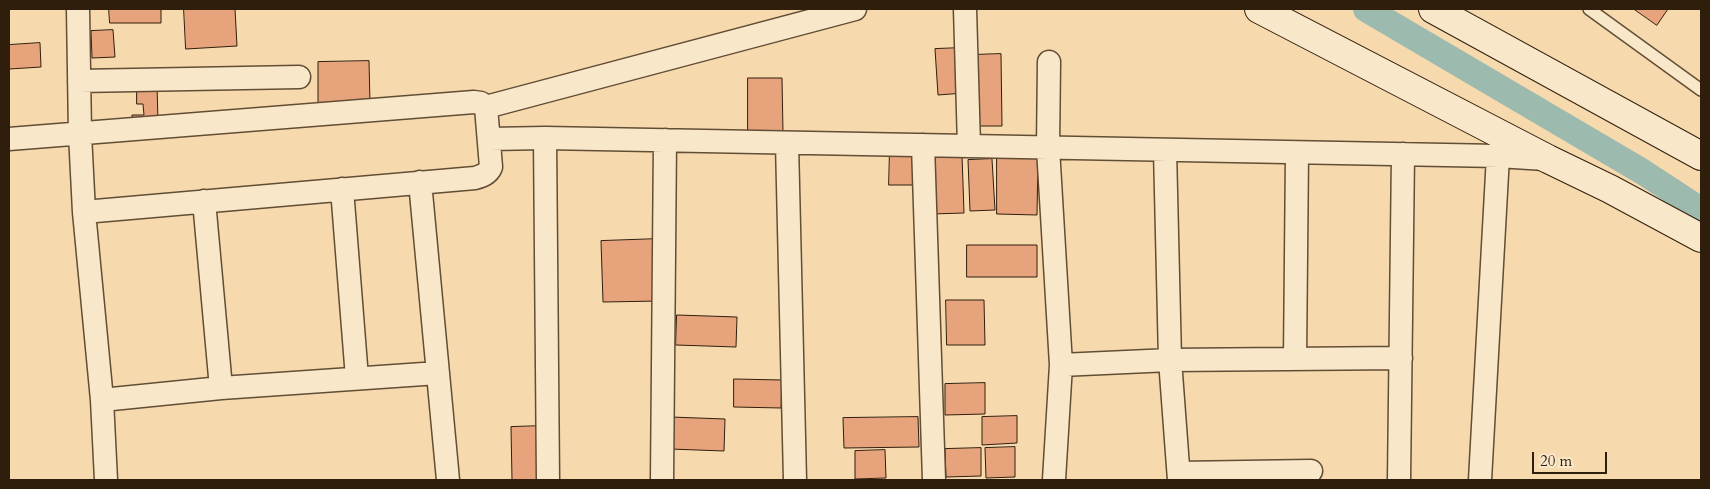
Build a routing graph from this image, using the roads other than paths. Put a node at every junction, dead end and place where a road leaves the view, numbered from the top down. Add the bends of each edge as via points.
1 (78, 9) edge
2 (965, 9) edge
3 (1259, 9) edge
4 (1433, 9) edge
5 (1589, 9) edge
6 (842, 11) edge
7 (1049, 62) dead end
8 (299, 77) dead end
9 (79, 81) junction
10 (1701, 90) edge
11 (486, 107) junction
12 (80, 134) junction
13 (545, 138) junction
14 (9, 139) edge
15 (490, 139) junction
16 (665, 140) junction
17 (787, 143) junction
18 (923, 145) junction
19 (969, 146) junction
20 (1048, 148) junction
21 (1165, 150) junction
22 (1297, 152) junction
23 (1403, 154) junction
24 (1498, 156) junction
25 (1701, 156) edge
26 (1548, 159) junction
27 (420, 182) junction
28 (342, 189) junction
29 (204, 201) junction
30 (84, 212) junction
31 (1701, 238) edge
32 (1401, 358) junction
33 (1295, 359) junction
34 (1170, 360) junction
35 (1061, 365) junction
36 (438, 373) junction
37 (357, 378) junction
38 (221, 388) junction
39 (102, 400) junction
40 (1311, 471) dead end
41 (1179, 477) edge
42 (106, 480) edge
43 (448, 480) edge
44 (548, 480) edge
45 (662, 480) edge
46 (795, 480) edge
47 (934, 480) edge
48 (1054, 480) edge
49 (1399, 480) edge
50 (1480, 480) edge

1 - 9 street
2 - 19 street
3 - 26 street
4 - 25 street
5 - 10 lane
6 - 11 street
7 - 20 street
8 - 9 street
9 - 12 street
11 - 12 street via 474,102
11 - 15 street
12 - 14 street
12 - 30 street
13 - 15 street
13 - 16 street
13 - 44 street
15 - 27 street via 491,167 485,175
16 - 17 street
16 - 45 street
17 - 18 street
17 - 46 street
18 - 19 street
18 - 47 street
19 - 20 street
20 - 21 street
20 - 35 street
21 - 22 street
21 - 34 street
22 - 23 street
22 - 33 street
23 - 24 street
23 - 32 street
24 - 26 street
24 - 50 street
26 - 31 street
27 - 28 street
27 - 36 street
28 - 29 street
28 - 37 street
29 - 30 street
29 - 38 street
30 - 39 street
32 - 33 street
32 - 49 street
33 - 34 street
34 - 35 street
34 - 41 street
35 - 48 street
36 - 37 street
36 - 43 street
37 - 38 street
38 - 39 street
39 - 42 street
40 - 41 street

